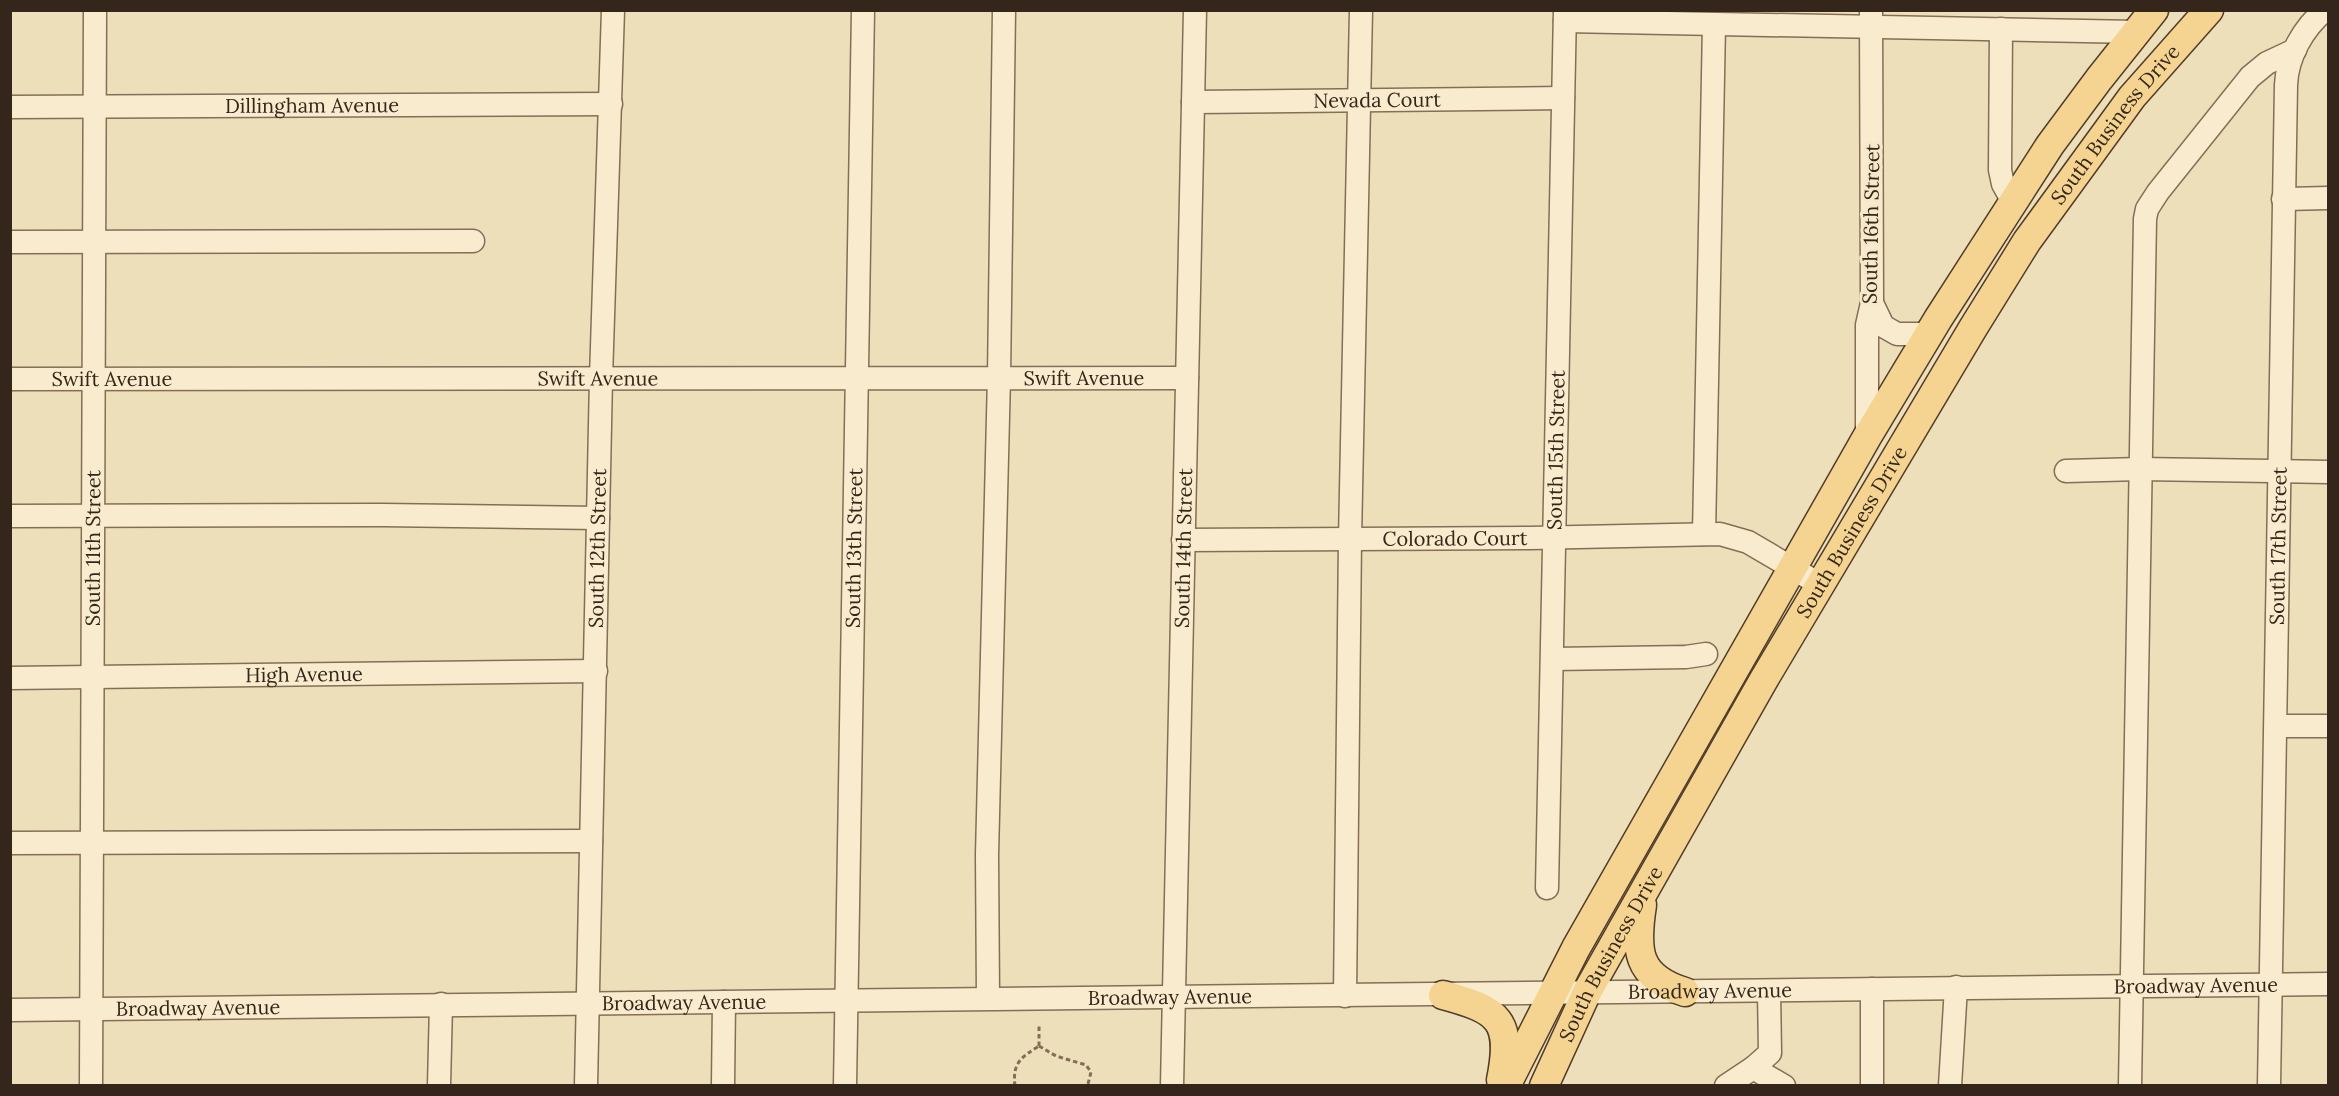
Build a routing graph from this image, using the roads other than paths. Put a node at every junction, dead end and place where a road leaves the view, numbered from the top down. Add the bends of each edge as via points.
1 (95, 10) edge
2 (613, 10) edge
3 (863, 10) edge
4 (1004, 10) edge
5 (1194, 10) edge
6 (1361, 10) edge
7 (2154, 10) edge
8 (2209, 10) edge
9 (2321, 12) edge
10 (1565, 16) edge
11 (1871, 18) edge
12 (1714, 25) junction
13 (2001, 29) junction
14 (2136, 32) junction
15 (2295, 50) junction
16 (1563, 98) junction
17 (1358, 101) junction
18 (1192, 102) junction
19 (611, 104) junction
20 (10, 107) edge
21 (95, 107) junction
22 (2283, 198) junction
23 (2328, 198) edge
24 (2013, 202) junction
25 (473, 241) dead end
26 (10, 242) edge
27 (93, 242) junction
28 (1872, 303) junction
29 (1930, 334) junction
30 (857, 377) junction
31 (601, 378) junction
32 (999, 378) junction
33 (1187, 378) junction
34 (10, 379) edge
35 (93, 379) junction
36 (1867, 437) junction
37 (2140, 469) junction
38 (2066, 471) dead end
39 (2279, 472) junction
40 (2328, 472) edge
41 (10, 516) edge
42 (92, 516) junction
43 (598, 518) junction
44 (1704, 534) junction
45 (1556, 537) junction
46 (1350, 539) junction
47 (1183, 540) junction
48 (1792, 568) junction
49 (1821, 585) junction
50 (1706, 654) dead end
51 (1553, 659) junction
52 (596, 671) junction
53 (92, 677) junction
54 (10, 678) edge
55 (2276, 726) junction
56 (2328, 726) edge
57 (591, 842) junction
58 (10, 843) edge
59 (91, 843) junction
60 (1547, 888) dead end
61 (1645, 891) junction
62 (2328, 984) edge
63 (2130, 985) junction
64 (2270, 985) junction
65 (1956, 987) junction
66 (1872, 989) junction
67 (1769, 991) junction
68 (1587, 992) junction
69 (1685, 992) junction
70 (1552, 993) junction
71 (1443, 995) junction
72 (1173, 996) junction
73 (1345, 996) junction
74 (988, 998) junction
75 (846, 1000) junction
76 (724, 1002) junction
77 (587, 1003) junction
78 (441, 1004) junction
79 (91, 1009) junction
80 (10, 1010) edge
81 (1753, 1080) edge
82 (91, 1086) edge
83 (439, 1086) edge
84 (586, 1086) edge
85 (723, 1086) edge
86 (844, 1086) edge
87 (1172, 1086) edge
88 (1500, 1086) edge
89 (1506, 1086) edge
90 (1544, 1086) edge
91 (1726, 1086) edge
92 (1784, 1086) edge
93 (1872, 1086) edge
94 (1950, 1086) edge
95 (2130, 1086) edge
96 (2269, 1086) edge

1 - 21 street, South 11th Street
2 - 19 street, South 12th Street
3 - 30 street, South 13th Street
4 - 32 street
5 - 18 street, South 14th Street
6 - 17 street
7 - 14 main road, South Business Drive
8 - 49 main road, South Business Drive via 2132,97 2027,241
9 - 15 street, South 17th Street
10 - 12 street
10 - 16 street, South 15th Street
11 - 12 street
11 - 13 street
11 - 28 street, South 16th Street
12 - 44 street
13 - 14 street
13 - 24 street via 2000,170
14 - 24 main road, South Business Drive
15 - 22 street, South 17th Street via 2286,74
15 - 37 street via 2267,63 2250,77 2147,209
16 - 17 street, Nevada Court
16 - 45 street, South 15th Street
17 - 18 street, Nevada Court
17 - 46 street
18 - 33 street, South 14th Street
19 - 21 street, Dillingham Avenue
19 - 31 street, South 12th Street
20 - 21 street, Dillingham Avenue
21 - 27 street, South 11th Street
22 - 23 street
22 - 39 street, South 17th Street
24 - 29 main road, South Business Drive
25 - 27 street
26 - 27 street
27 - 35 street, South 11th Street
28 - 29 street via 1883,326 1897,334
28 - 36 street, South 16th Street via 1867,325
29 - 36 main road, South Business Drive
30 - 31 street, Swift Avenue
30 - 32 street, Swift Avenue
30 - 75 street, South 13th Street
31 - 35 street, Swift Avenue
31 - 43 street, South 12th Street
32 - 33 street, Swift Avenue
32 - 74 street via 987,855
33 - 47 street, South 14th Street
34 - 35 street, Swift Avenue
35 - 42 street, South 11th Street
36 - 48 main road, South Business Drive
37 - 38 street
37 - 39 street
37 - 63 street
39 - 40 street
39 - 55 street, South 17th Street
41 - 42 street
42 - 43 street
42 - 53 street, South 11th Street
43 - 52 street, South 12th Street
44 - 45 street, Colorado Court
44 - 48 street, Colorado Court via 1740,538
45 - 46 street, Colorado Court
45 - 51 street, South 15th Street
46 - 47 street, Colorado Court
46 - 73 street
47 - 72 street, South 14th Street
48 - 49 street, Colorado Court
48 - 70 main road, South Business Drive
49 - 61 main road, South Business Drive
50 - 51 street
51 - 60 street, South 15th Street
52 - 53 street, High Avenue
52 - 57 street, South 12th Street
53 - 54 street, High Avenue
53 - 59 street, South 11th Street
55 - 56 street
55 - 64 street, South 17th Street
57 - 59 street
57 - 77 street, South 12th Street
58 - 59 street
59 - 79 street, South 11th Street
61 - 68 main road, South Business Drive
61 - 69 main road via 1638,932 1642,960 1656,979
62 - 64 street, Broadway Avenue
63 - 64 street, Broadway Avenue
63 - 65 street, Broadway Avenue
63 - 95 street
64 - 96 street, South 17th Street
65 - 66 street, Broadway Avenue
65 - 94 street
66 - 67 street, Broadway Avenue
66 - 93 street
67 - 69 street, Broadway Avenue
67 - 81 street via 1770,1053
68 - 69 street, Broadway Avenue
68 - 70 street, Broadway Avenue
68 - 90 main road, South Business Drive
70 - 71 street, Broadway Avenue
70 - 89 main road, South Business Drive
71 - 73 street, Broadway Avenue
71 - 88 main road via 1473,1003 1497,1019 1505,1043
72 - 73 street, Broadway Avenue
72 - 74 street, Broadway Avenue
72 - 87 street, South 14th Street
74 - 75 street, Broadway Avenue
75 - 76 street, Broadway Avenue
75 - 86 street, South 13th Street
76 - 77 street, Broadway Avenue
76 - 85 street
77 - 78 street, Broadway Avenue
77 - 84 street, South 12th Street
78 - 79 street, Broadway Avenue
78 - 83 street
79 - 80 street, Broadway Avenue
79 - 82 street, South 11th Street
81 - 91 street
81 - 92 street

